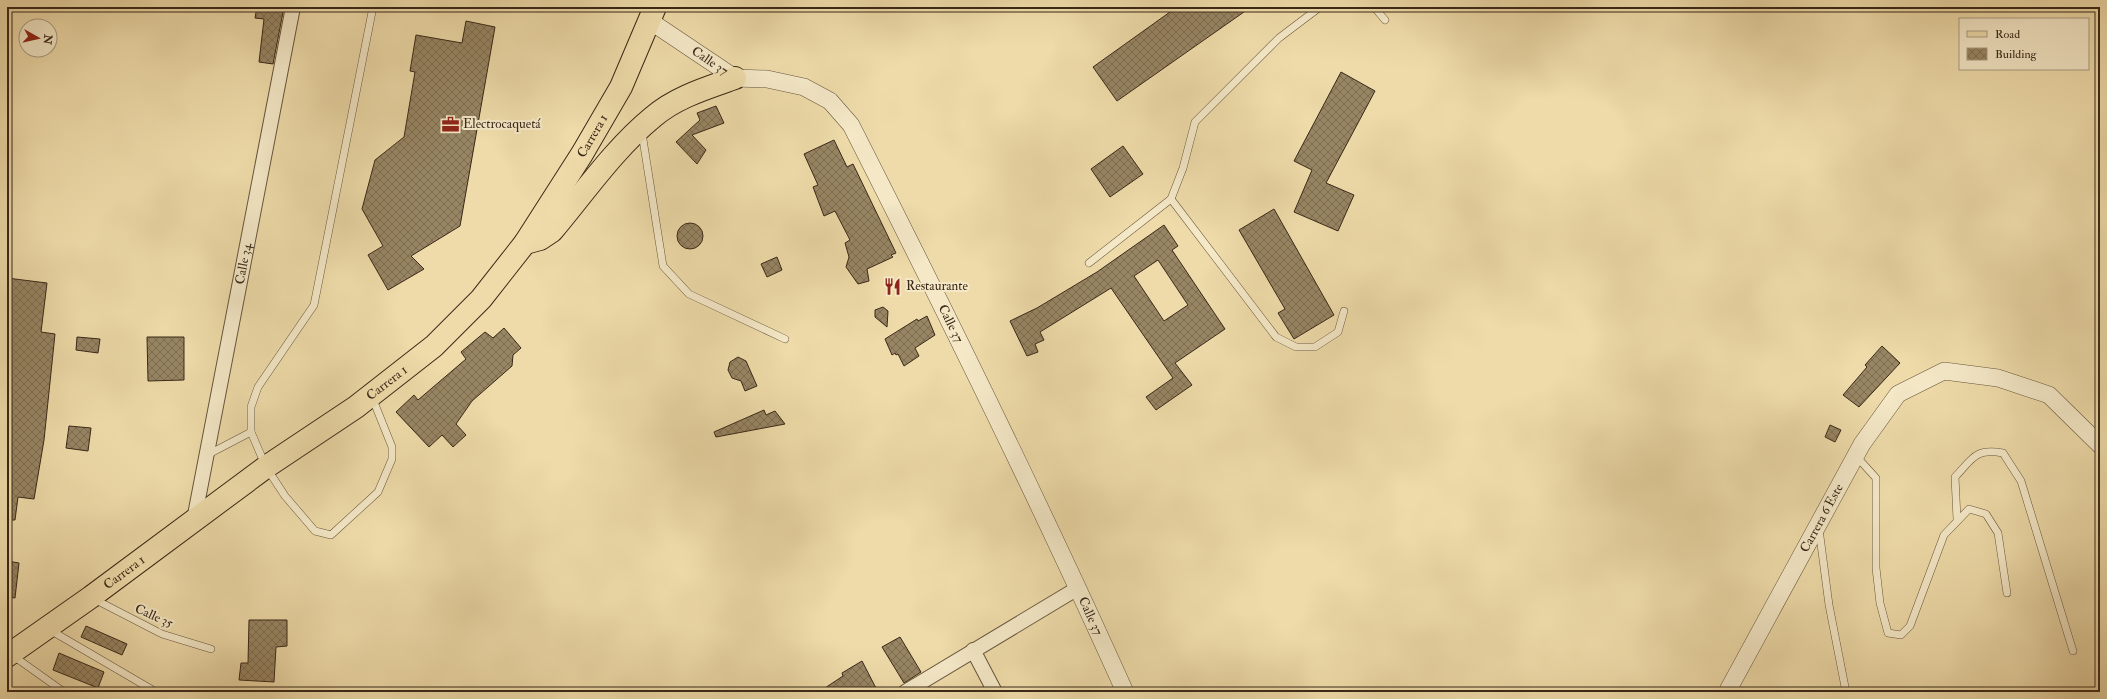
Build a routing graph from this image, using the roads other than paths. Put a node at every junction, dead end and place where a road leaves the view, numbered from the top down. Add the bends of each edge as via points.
1 (293, 7) edge
2 (374, 7) edge
3 (1320, 7) edge
4 (1374, 7) edge
5 (653, 14) edge
6 (1385, 20) dead end
7 (735, 78) junction
8 (641, 129) junction
9 (1171, 199) junction
10 (525, 243) junction
11 (1089, 263) dead end
12 (1344, 311) dead end
13 (785, 339) dead end
14 (371, 395) junction
15 (251, 432) junction
16 (2100, 446) edge
17 (206, 455) junction
18 (1856, 456) junction
19 (266, 467) junction
20 (194, 520) junction
21 (1957, 520) junction
22 (1819, 524) junction
23 (1078, 588) junction
24 (2007, 593) dead end
25 (91, 597) junction
26 (47, 628) junction
27 (211, 649) dead end
28 (973, 650) junction
29 (2073, 651) dead end
30 (8, 655) edge
31 (60, 691) edge
32 (156, 692) edge
33 (904, 692) edge
34 (995, 692) edge
35 (1125, 692) edge
36 (1727, 692) edge
37 (1846, 692) edge

1 - 17 street, Calle 34
2 - 15 lane via 314,305 258,387 251,407
3 - 9 lane via 1279,38 1195,122 1183,168
4 - 6 lane
5 - 7 street, Calle 37
5 - 10 main road, Carrera 1 via 617,94
7 - 8 main road via 691,94 653,116
7 - 23 street, Calle 37 via 768,79 804,87 830,101 851,125 955,331
8 - 10 main road via 618,152 552,231 540,239
8 - 13 lane via 663,266 688,294
9 - 11 lane
9 - 12 lane via 1276,337 1296,347 1315,347 1338,332
10 - 14 main road, Carrera 1 via 476,304 434,346
14 - 19 main road, Carrera 1
14 - 19 lane via 392,447 392,459 378,492 331,535 315,531
15 - 17 lane
15 - 19 lane
16 - 18 street, Carrera 6 Este via 2049,395 1998,378 1944,371 1898,394
17 - 20 street, Calle 34
18 - 21 lane via 1876,478 1876,568 1880,603 1888,634 1901,635 1910,626 1944,534
18 - 22 street, Carrera 6 Este
19 - 20 main road, Carrera 1
20 - 25 main road, Carrera 1
21 - 24 lane via 1969,509 1986,514 1998,533
21 - 29 lane via 1955,477 1975,455 1988,450 2003,453 2021,481
22 - 36 street, Carrera 6 Este
22 - 37 lane via 1829,605
23 - 28 street
23 - 35 street, Calle 37
25 - 26 main road, Carrera 1
25 - 27 lane, Calle 35 via 162,634
26 - 30 main road, Carrera 1
26 - 32 lane
28 - 33 street
28 - 34 street
30 - 31 lane

